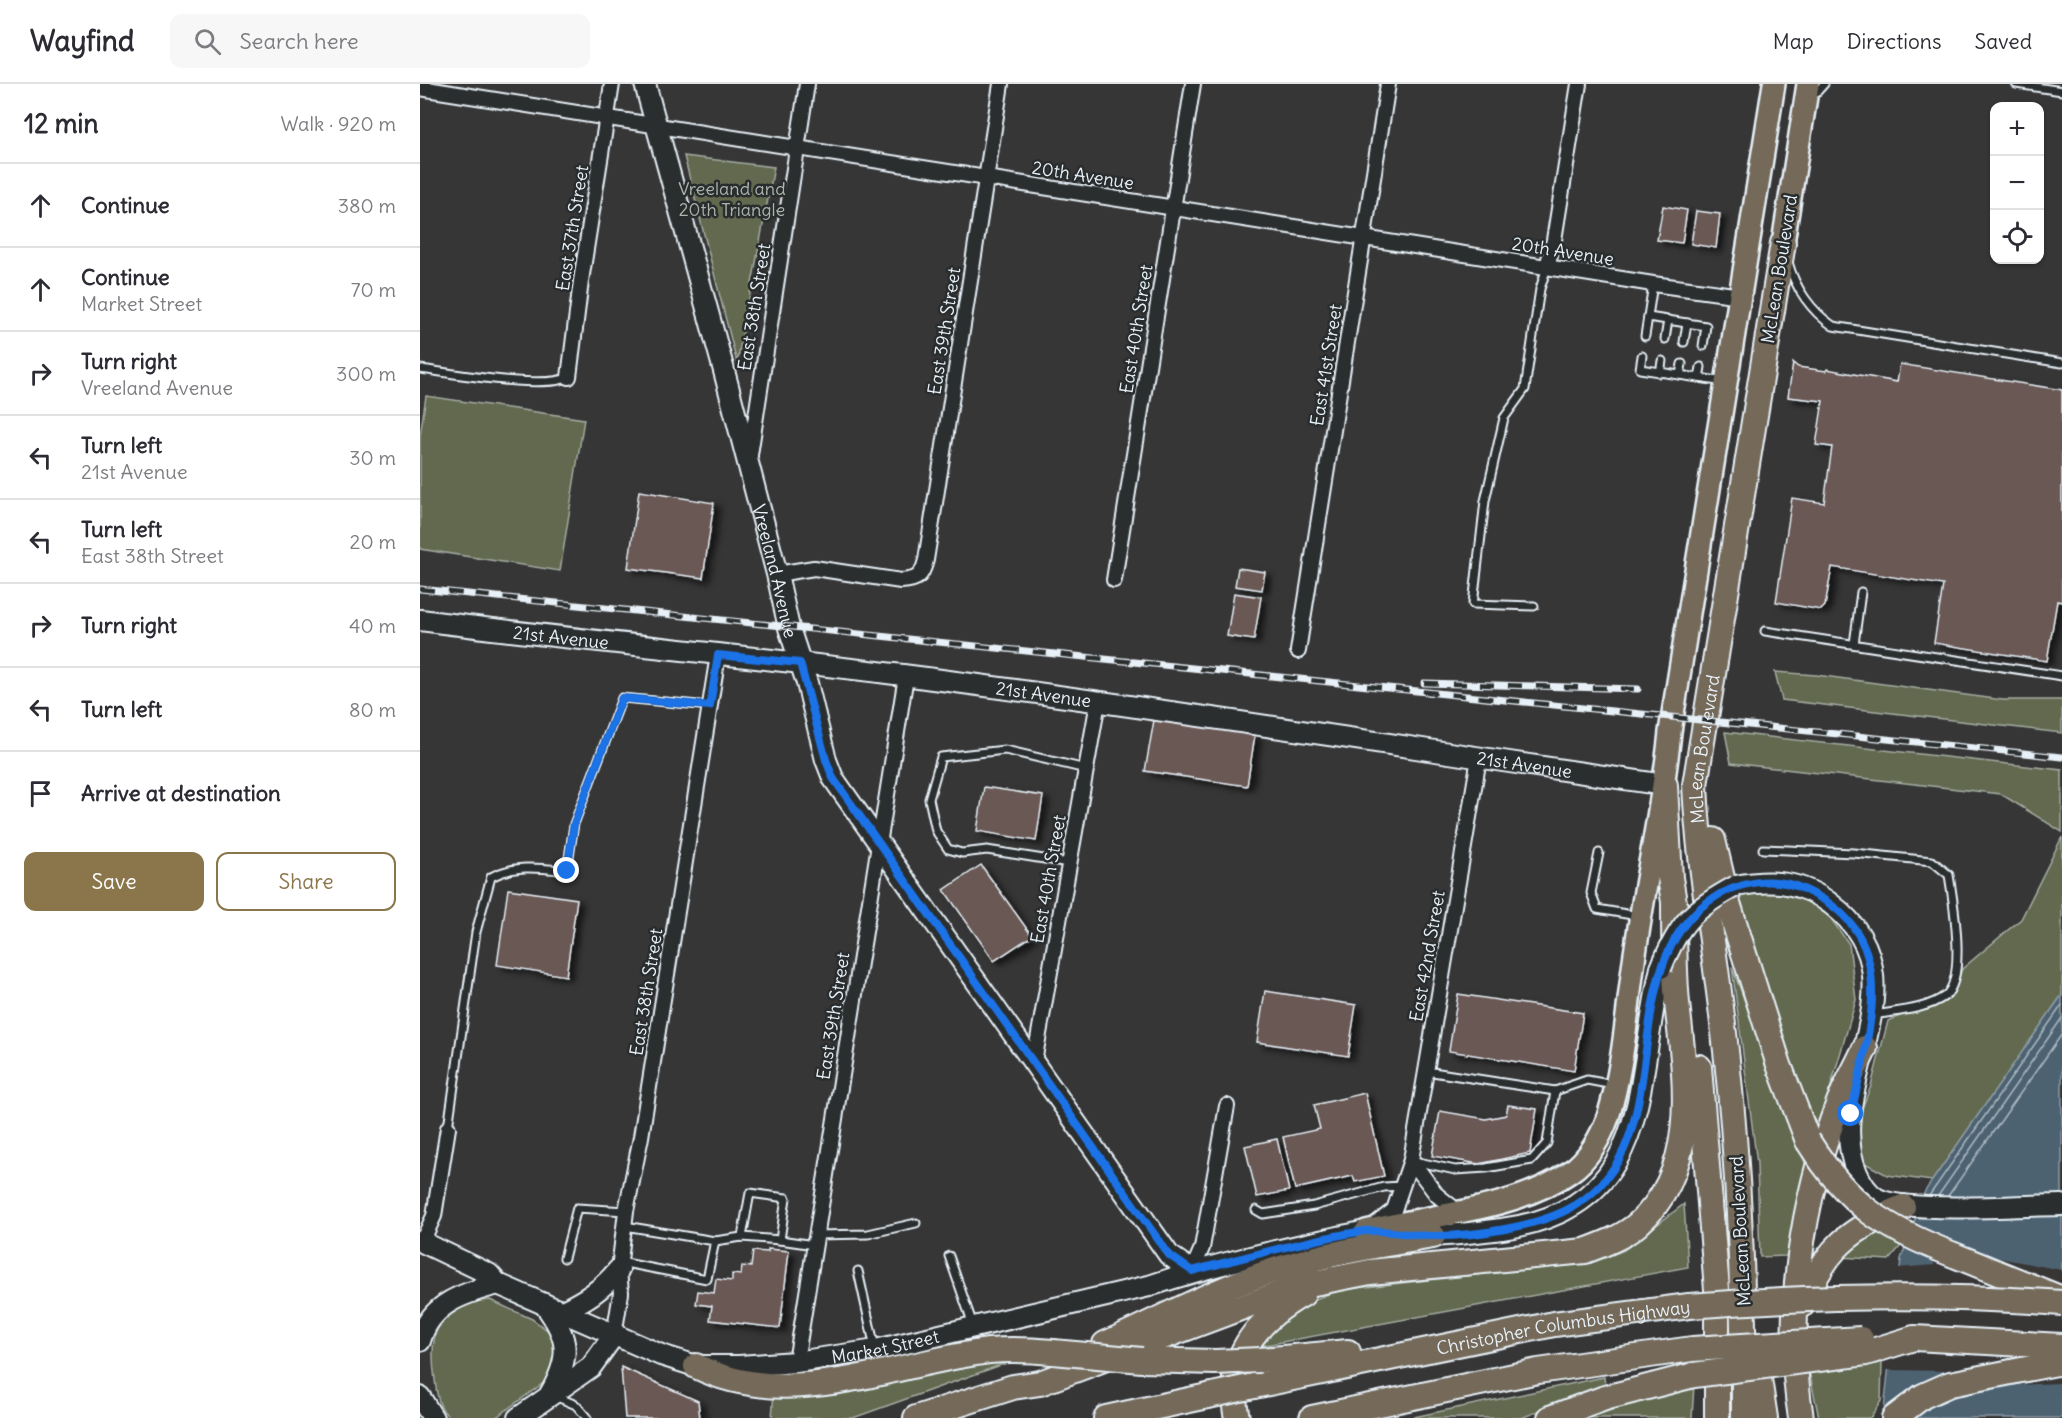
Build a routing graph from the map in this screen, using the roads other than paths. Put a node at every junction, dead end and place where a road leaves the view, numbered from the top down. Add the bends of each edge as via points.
1 (612, 84) edge
2 (645, 84) edge
3 (807, 84) edge
4 (1001, 84) edge
5 (1193, 84) edge
6 (1388, 84) edge
7 (1579, 84) edge
8 (1774, 84) edge
9 (1824, 84) edge
10 (2016, 84) edge
11 (420, 88) edge
12 (2062, 91) edge
13 (1807, 94) edge
14 (607, 118) junction
15 (656, 126) junction
16 (797, 148) junction
17 (987, 178) junction
18 (1173, 207) junction
19 (1365, 238) junction
20 (1783, 243) junction
21 (1547, 267) junction
22 (1653, 284) junction
23 (1741, 296) junction
24 (1648, 317) junction
25 (1668, 320) junction
26 (1687, 323) junction
27 (1645, 336) dead end
28 (1665, 339) dead end
29 (1684, 342) dead end
30 (1703, 346) dead end
31 (1642, 356) dead end
32 (1662, 361) dead end
33 (2062, 363) edge
34 (1682, 364) dead end
35 (1701, 367) dead end
36 (420, 369) edge
37 (1660, 373) junction
38 (1680, 375) junction
39 (569, 377) joint
40 (1699, 378) junction
41 (1727, 382) junction
42 (748, 464) junction
43 (777, 574) junction
44 (1114, 580) dead end
45 (1861, 592) dead end
46 (1534, 606) dead end
47 (420, 620) edge
48 (1765, 631) dead end
49 (1854, 644) junction
50 (1298, 651) dead end
51 (718, 655) junction
52 (800, 663) junction
53 (906, 676) junction
54 (2062, 676) edge
55 (1098, 702) junction
56 (710, 706) junction
57 (1703, 744) junction
58 (1479, 758) junction
59 (1086, 769) junction
60 (1665, 785) junction
61 (879, 842) junction
62 (1763, 849) dead end
63 (1599, 853) dead end
64 (1069, 863) junction
65 (1674, 906) junction
66 (1640, 917) junction
67 (1872, 1015) junction
68 (1865, 1048) junction
69 (1034, 1062) junction
70 (1426, 1071) junction
71 (1614, 1086) junction
72 (1555, 1090) junction
73 (1227, 1106) dead end
74 (448, 1128) joint
75 (1412, 1161) junction
76 (1402, 1186) junction
77 (2062, 1205) edge
78 (1903, 1207) junction
79 (1256, 1210) dead end
80 (626, 1211) junction
81 (1457, 1211) junction
82 (916, 1223) dead end
83 (625, 1226) junction
84 (1366, 1231) junction
85 (1433, 1236) junction
86 (742, 1237) junction
87 (780, 1240) junction
88 (815, 1240) junction
89 (715, 1241) junction
90 (421, 1244) edge
91 (949, 1256) dead end
92 (564, 1258) dead end
93 (619, 1266) junction
94 (858, 1271) dead end
95 (1192, 1271) junction
96 (1743, 1276) junction
97 (1341, 1278) junction
98 (498, 1284) junction
99 (2062, 1301) edge
100 (543, 1303) junction
101 (561, 1312) junction
102 (1795, 1323) junction
103 (974, 1327) junction
104 (614, 1335) junction
105 (1914, 1338) junction
106 (420, 1341) edge
107 (1458, 1342) junction
108 (2062, 1346) edge
109 (876, 1350) junction
110 (796, 1362) junction
111 (2062, 1362) edge
112 (696, 1366) junction
113 (1013, 1388) junction
114 (550, 1394) junction
115 (420, 1397) edge
116 (433, 1418) edge
117 (518, 1418) edge
118 (587, 1418) edge
119 (916, 1418) edge
120 (1106, 1418) edge
121 (1237, 1418) edge
122 (1312, 1418) edge
123 (1550, 1418) edge
124 (1717, 1418) edge
125 (1744, 1418) edge
126 (1765, 1418) edge
127 (1801, 1418) edge
128 (1894, 1418) edge

1 - 14 street, East 37th Street
2 - 15 main road, Vreeland Avenue
3 - 16 street, East 38th Street
4 - 17 street, East 39th Street
5 - 18 street, East 40th Street
6 - 19 street, East 41st Street
7 - 21 street
8 - 23 main road, McLean Boulevard
9 - 13 lane
10 - 12 lane
11 - 14 street, 20th Avenue
13 - 20 main road, McLean Boulevard
14 - 15 street, 20th Avenue
14 - 39 street, East 37th Street
15 - 16 street, 20th Avenue
15 - 42 main road, Vreeland Avenue
16 - 17 street, 20th Avenue
16 - 42 street, East 38th Street
17 - 18 street, 20th Avenue
17 - 43 street, East 39th Street via 921,576 901,581 814,568
18 - 19 street, 20th Avenue
18 - 44 street, East 40th Street
19 - 21 street, 20th Avenue
19 - 50 street, East 41st Street
20 - 33 lane via 1792,275 1817,315 1833,326
20 - 57 highway, McLean Boulevard
21 - 22 street, 20th Avenue
21 - 46 lane via 1539,289 1525,389 1504,418 1485,501 1473,604
22 - 23 street, 20th Avenue
22 - 24 lane
23 - 41 main road, McLean Boulevard
24 - 25 lane
24 - 27 lane
25 - 26 lane
25 - 28 lane
26 - 29 lane
26 - 30 lane via 1706,326
31 - 37 lane via 1640,369
32 - 37 lane
34 - 38 lane
35 - 40 lane
36 - 39 lane via 498,379 559,382
37 - 38 lane
38 - 40 lane
40 - 41 lane
41 - 60 main road, McLean Boulevard via 1670,732
42 - 43 main road, Vreeland Avenue
43 - 52 main road, Vreeland Avenue
45 - 49 lane
47 - 51 main road, 21st Avenue
48 - 49 lane
49 - 54 lane
51 - 52 main road, 21st Avenue
51 - 56 street, East 38th Street
52 - 53 main road, 21st Avenue
52 - 61 main road, Vreeland Avenue via 833,778
53 - 55 main road, 21st Avenue
53 - 61 street, East 39th Street
55 - 58 main road, 21st Avenue
55 - 59 street, East 40th Street
56 - 74 lane via 622,698 574,824 567,871 522,867 491,877 476,932
56 - 80 street, East 38th Street
57 - 96 highway, McLean Boulevard via 1695,785 1697,823 1729,1080
57 - 99 highway, bridge via 1705,801 1728,903 1779,1065 1808,1141 1828,1174 1853,1201 1915,1240
58 - 60 main road, 21st Avenue
58 - 70 street, East 42nd Street
59 - 64 street, East 40th Street
59 - 64 lane via 1005,750 941,757 929,799 936,831 948,849 962,853 987,850
60 - 65 highway, McLean Boulevard
60 - 66 main road
61 - 69 main road, Vreeland Avenue
61 - 88 street, East 39th Street
62 - 67 lane via 1932,861 1949,875 1958,928 1950,990 1924,1005
63 - 66 lane via 1591,893 1597,909
64 - 69 street, East 40th Street
65 - 97 highway via 1675,979 1686,1094 1684,1129 1669,1184 1638,1225 1586,1251
65 - 124 highway, McLean Boulevard via 1686,962 1705,1117 1717,1290
66 - 71 main road via 1627,1024
67 - 68 main road
67 - 85 main road, Market Street, bridge via 1871,963 1861,936 1844,914 1823,897 1797,886 1764,881 1736,886 1690,916 1673,938 1661,968 1628,1140 1615,1167 1596,1191 1546,1220
68 - 78 main road via 1851,1114 1849,1140 1853,1163 1861,1182 1876,1198
68 - 102 highway via 1839,1102 1816,1180 1802,1244
69 - 95 main road, Vreeland Avenue via 1169,1255
70 - 72 lane
70 - 75 street, East 42nd Street
71 - 72 lane via 1587,1080
71 - 81 main road via 1602,1132 1572,1171 1530,1193
72 - 75 lane via 1547,1143 1532,1160 1455,1170
73 - 95 street via 1202,1248
74 - 90 street via 434,1216
75 - 76 street, East 42nd Street
75 - 81 street via 1437,1195
76 - 79 lane via 1384,1187 1314,1206 1263,1214
76 - 84 street, East 42nd Street via 1394,1210
77 - 78 main road
78 - 102 highway via 1851,1233 1834,1248 1819,1268
80 - 83 street, East 38th Street
80 - 92 lane via 577,1208
81 - 84 main road
82 - 88 lane
83 - 89 lane
83 - 93 street, East 38th Street
84 - 85 main road, Market Street
84 - 95 main road, Market Street
85 - 113 highway via 1317,1257 1250,1279 1035,1374
86 - 87 lane
86 - 87 lane via 750,1193 786,1198
86 - 89 lane
87 - 88 lane
88 - 110 street, East 39th Street
89 - 93 lane via 707,1280
90 - 98 main road, Market Street via 489,1274
91 - 103 lane
93 - 101 main road via 605,1287
93 - 104 street, East 38th Street via 621,1293
94 - 109 lane
95 - 103 main road, Market Street via 1149,1286
96 - 125 highway, McLean Boulevard
96 - 126 highway
97 - 113 highway via 1258,1299 1135,1349 1040,1383
97 - 121 highway via 1287,1302 1250,1339 1234,1379
98 - 100 main road, Market Street
98 - 106 main road via 451,1300 429,1320
99 - 107 highway, Christopher Columbus Highway, bridge via 1882,1296 1762,1300 1607,1316
100 - 101 main road, Market Street
100 - 114 main road via 557,1322 565,1348 562,1372
101 - 104 main road, Market Street
102 - 127 highway
103 - 109 main road, Market Street
104 - 112 main road, Market Street
104 - 114 main road via 591,1367
105 - 108 highway
105 - 122 highway, bridge via 1692,1349 1538,1371
105 - 123 highway, bridge via 1866,1353 1694,1375 1605,1398
107 - 112 highway, bridge via 1215,1362 987,1352 823,1384 788,1386 731,1380
107 - 120 highway, Christopher Columbus Highway, bridge
109 - 110 main road, Market Street
110 - 112 main road, Market Street
111 - 128 highway via 1950,1384 1923,1396
113 - 119 highway
114 - 117 main road
114 - 118 lane via 576,1405
115 - 116 main road

